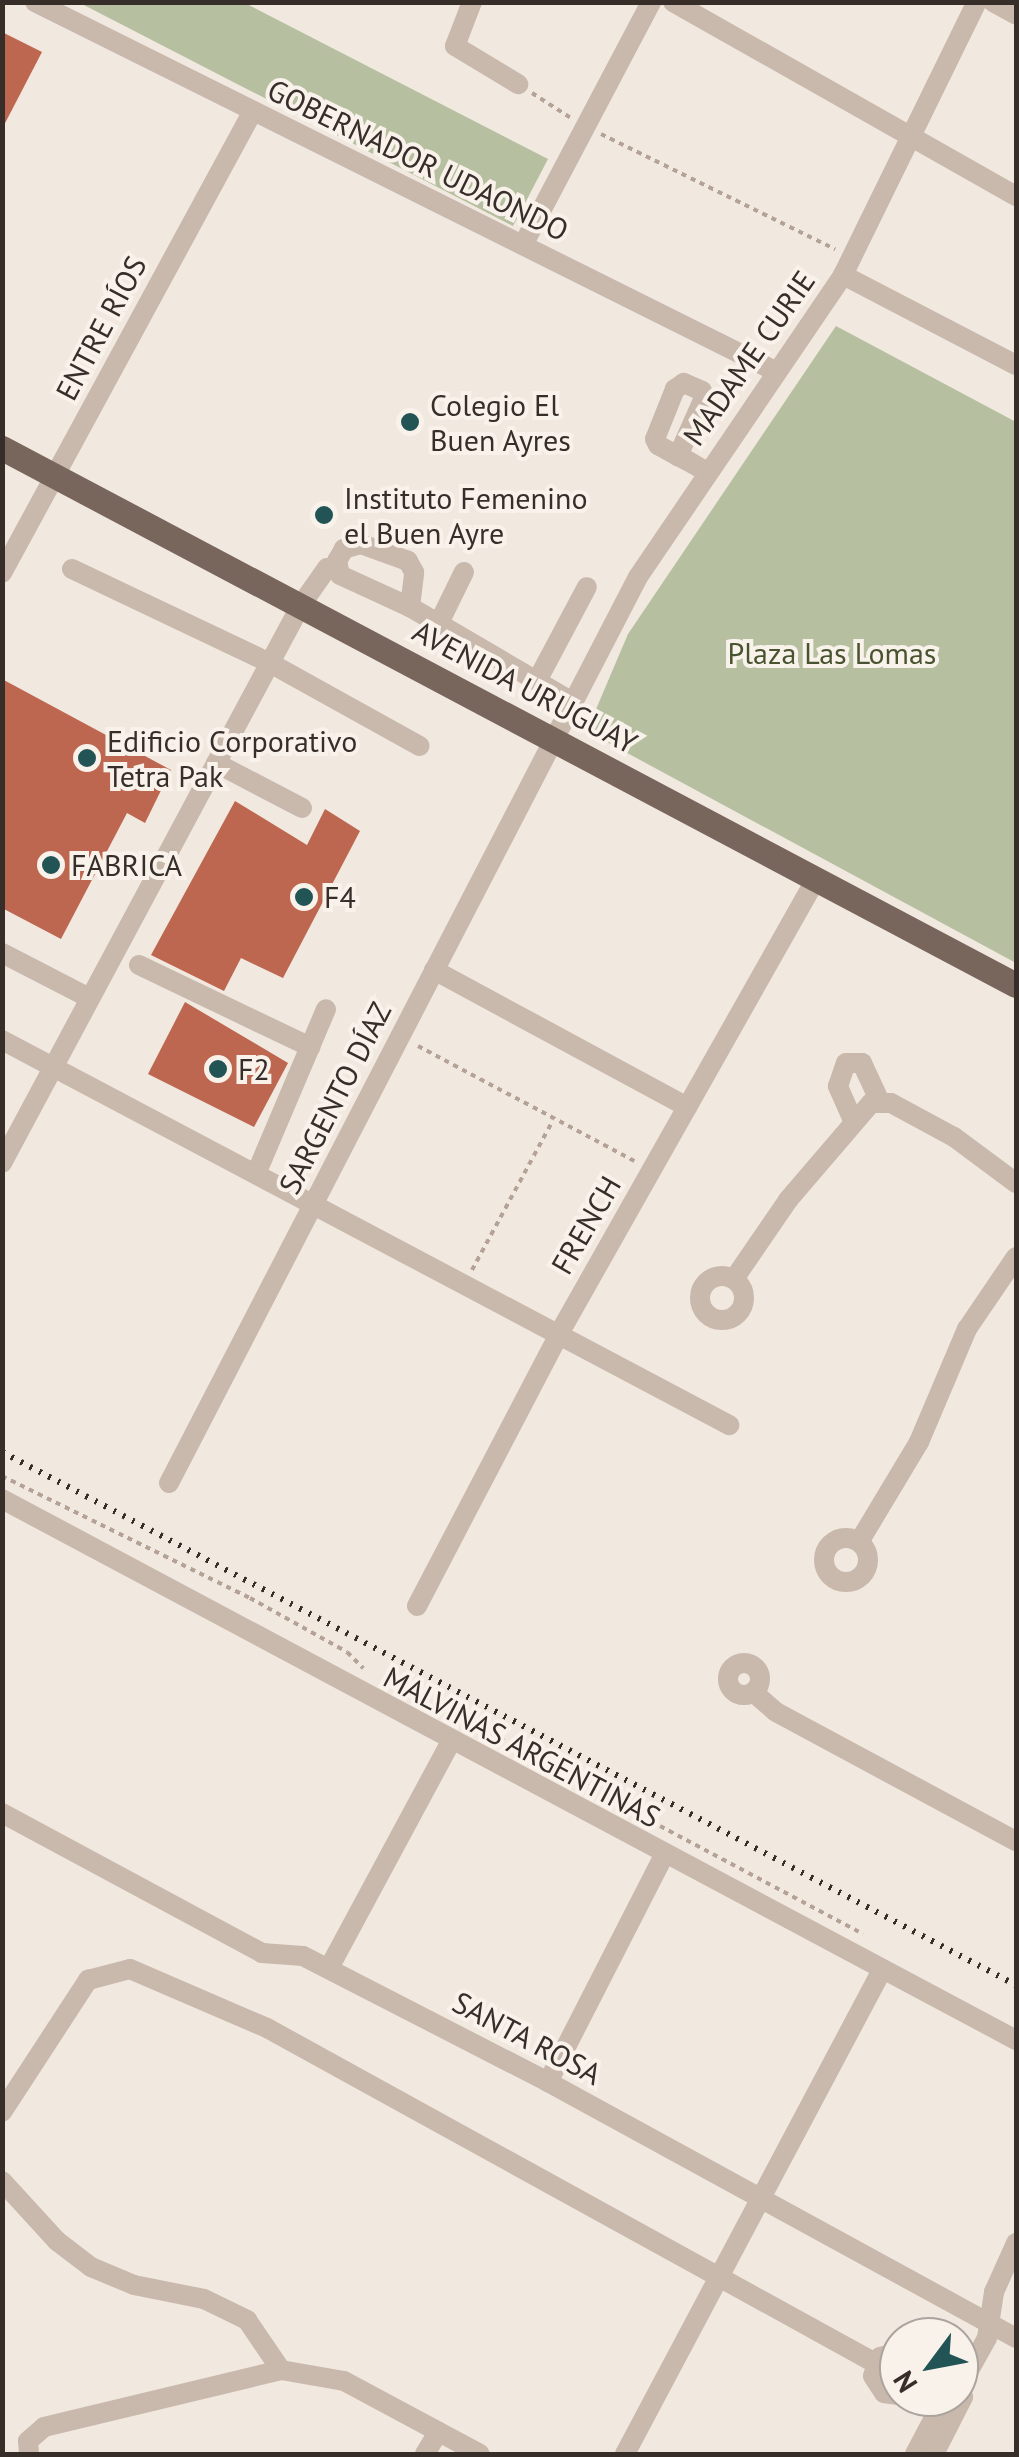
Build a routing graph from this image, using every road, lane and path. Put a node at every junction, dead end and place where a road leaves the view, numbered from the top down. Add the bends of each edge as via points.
1 (35, 2) edge
2 (472, 2) edge
3 (651, 2) edge
4 (673, 2) edge
5 (977, 2) edge
6 (993, 2) edge
7 (1016, 15) edge
8 (518, 84) joint
9 (253, 111) junction
10 (584, 126) junction
11 (913, 142) junction
12 (1016, 196) edge
13 (522, 246) junction
14 (848, 267) junction
15 (1016, 365) edge
16 (773, 370) junction
17 (2, 448) edge
18 (678, 456) dead end
19 (706, 472) junction
20 (55, 476) junction
21 (72, 568) dead end
22 (336, 569) junction
23 (464, 572) dead end
24 (2, 573) edge
25 (587, 587) dead end
26 (301, 606) junction
27 (410, 607) junction
28 (438, 625) junction
29 (270, 663) junction
30 (538, 679) junction
31 (571, 701) junction
32 (552, 738) junction
33 (420, 746) dead end
34 (216, 763) junction
35 (302, 808) dead end
36 (816, 878) junction
37 (2, 952) edge
38 (139, 965) dead end
39 (434, 970) junction
40 (1016, 984) edge
41 (90, 998) junction
42 (326, 1009) dead end
43 (400, 1036) junction
44 (2, 1040) edge
45 (310, 1047) junction
46 (53, 1066) junction
47 (880, 1102) junction
48 (687, 1107) junction
49 (554, 1118) junction
50 (852, 1118) junction
51 (2, 1163) edge
52 (651, 1171) junction
53 (256, 1174) junction
54 (1016, 1183) edge
55 (314, 1204) junction
56 (1016, 1257) edge
57 (734, 1280) dead end
58 (465, 1283) junction
59 (560, 1332) junction
60 (729, 1425) dead end
61 (2, 1476) edge
62 (169, 1483) dead end
63 (2, 1499) edge
64 (858, 1542) dead end
65 (417, 1606) dead end
66 (378, 1679) dead end
67 (753, 1692) dead end
68 (484, 1734) dead end
69 (450, 1743) junction
70 (612, 1800) dead end
71 (2, 1813) edge
72 (656, 1824) dead end
73 (1016, 1841) edge
74 (663, 1857) junction
75 (874, 1942) dead end
76 (329, 1968) junction
77 (882, 1970) junction
78 (1016, 2040) edge
79 (548, 2082) junction
80 (2, 2112) edge
81 (2, 2181) edge
82 (763, 2197) junction
83 (1016, 2244) edge
84 (720, 2278) junction
85 (991, 2322) junction
86 (1016, 2338) edge
87 (979, 2347) edge
88 (879, 2362) edge
89 (876, 2363) junction
90 (281, 2370) junction
91 (879, 2389) edge
92 (934, 2417) edge
93 (953, 2417) edge
94 (438, 2432) junction
95 (29, 2454) edge
96 (426, 2454) edge
97 (480, 2454) edge
98 (625, 2454) edge
99 (915, 2454) edge
100 (934, 2454) edge

1 - 9 street, GOBERNADOR UDAONDO
2 - 8 street via 455,46
3 - 10 street
4 - 11 street
5 - 11 street, MADAME CURIE
6 - 7 street
8 - 10 path
9 - 13 street, GOBERNADOR UDAONDO
9 - 20 street, ENTRE RÍOS
10 - 13 street
10 - 14 path
11 - 12 street
11 - 14 street, MADAME CURIE
13 - 16 street, GOBERNADOR UDAONDO
14 - 15 street
14 - 16 street, MADAME CURIE
16 - 19 street, MADAME CURIE
17 - 20 main road, AVENIDA URUGUAY
18 - 19 street
19 - 31 street, MADAME CURIE via 638,577
20 - 24 street, ENTRE RÍOS
20 - 26 main road, AVENIDA URUGUAY
21 - 29 street
22 - 26 street via 328,568
22 - 27 street
22 - 27 street via 344,549 354,544 408,561 414,572
23 - 28 street
25 - 30 street
26 - 29 street
26 - 32 main road, AVENIDA URUGUAY
27 - 28 street
28 - 30 street
29 - 33 street
29 - 34 street
30 - 31 street
31 - 32 street, MADAME CURIE
32 - 36 main road, AVENIDA URUGUAY
32 - 39 street, SARGENTO DÍAZ
34 - 35 street
34 - 41 street
36 - 40 main road, AVENIDA URUGUAY
36 - 48 street, FRENCH
37 - 41 street
38 - 45 street
39 - 43 street, SARGENTO DÍAZ
39 - 48 street
41 - 46 street
42 - 45 street
43 - 49 path
43 - 55 street, SARGENTO DÍAZ
44 - 46 street
45 - 53 street
46 - 51 street
46 - 53 street
47 - 50 street
47 - 50 street via 862,1063 846,1063 838,1086
47 - 54 street via 954,1136
48 - 52 street, FRENCH
49 - 52 path
49 - 58 path
50 - 57 street
52 - 59 street, FRENCH
53 - 55 street
55 - 58 street
55 - 62 street, SARGENTO DÍAZ
56 - 64 street via 973,1318 918,1442
58 - 59 street
59 - 60 street
59 - 65 street, FRENCH
61 - 66 path via 250,1598 347,1652
63 - 69 street, MALVINAS ARGENTINAS
67 - 73 street via 776,1712
68 - 70 path via 554,1756
69 - 74 street, MALVINAS ARGENTINAS
69 - 76 street
71 - 76 street, SANTA ROSA via 262,1953 303,1956
72 - 75 path via 797,1894
74 - 77 street, MALVINAS ARGENTINAS
74 - 79 street
76 - 79 street, SANTA ROSA
77 - 78 street, MALVINAS ARGENTINAS
77 - 82 street
79 - 82 street, SANTA ROSA
80 - 84 street via 88,1980 130,1969 267,2028
81 - 90 street via 91,2267 134,2285 204,2299 247,2320
82 - 84 street
82 - 85 street, SANTA ROSA
83 - 85 street via 994,2292
84 - 89 street
84 - 98 street
85 - 86 street, SANTA ROSA
85 - 87 street
88 - 89 street
89 - 91 street
90 - 94 street via 344,2381
90 - 95 street via 44,2427 28,2441
92 - 99 street
93 - 100 street
94 - 96 street
94 - 97 street

